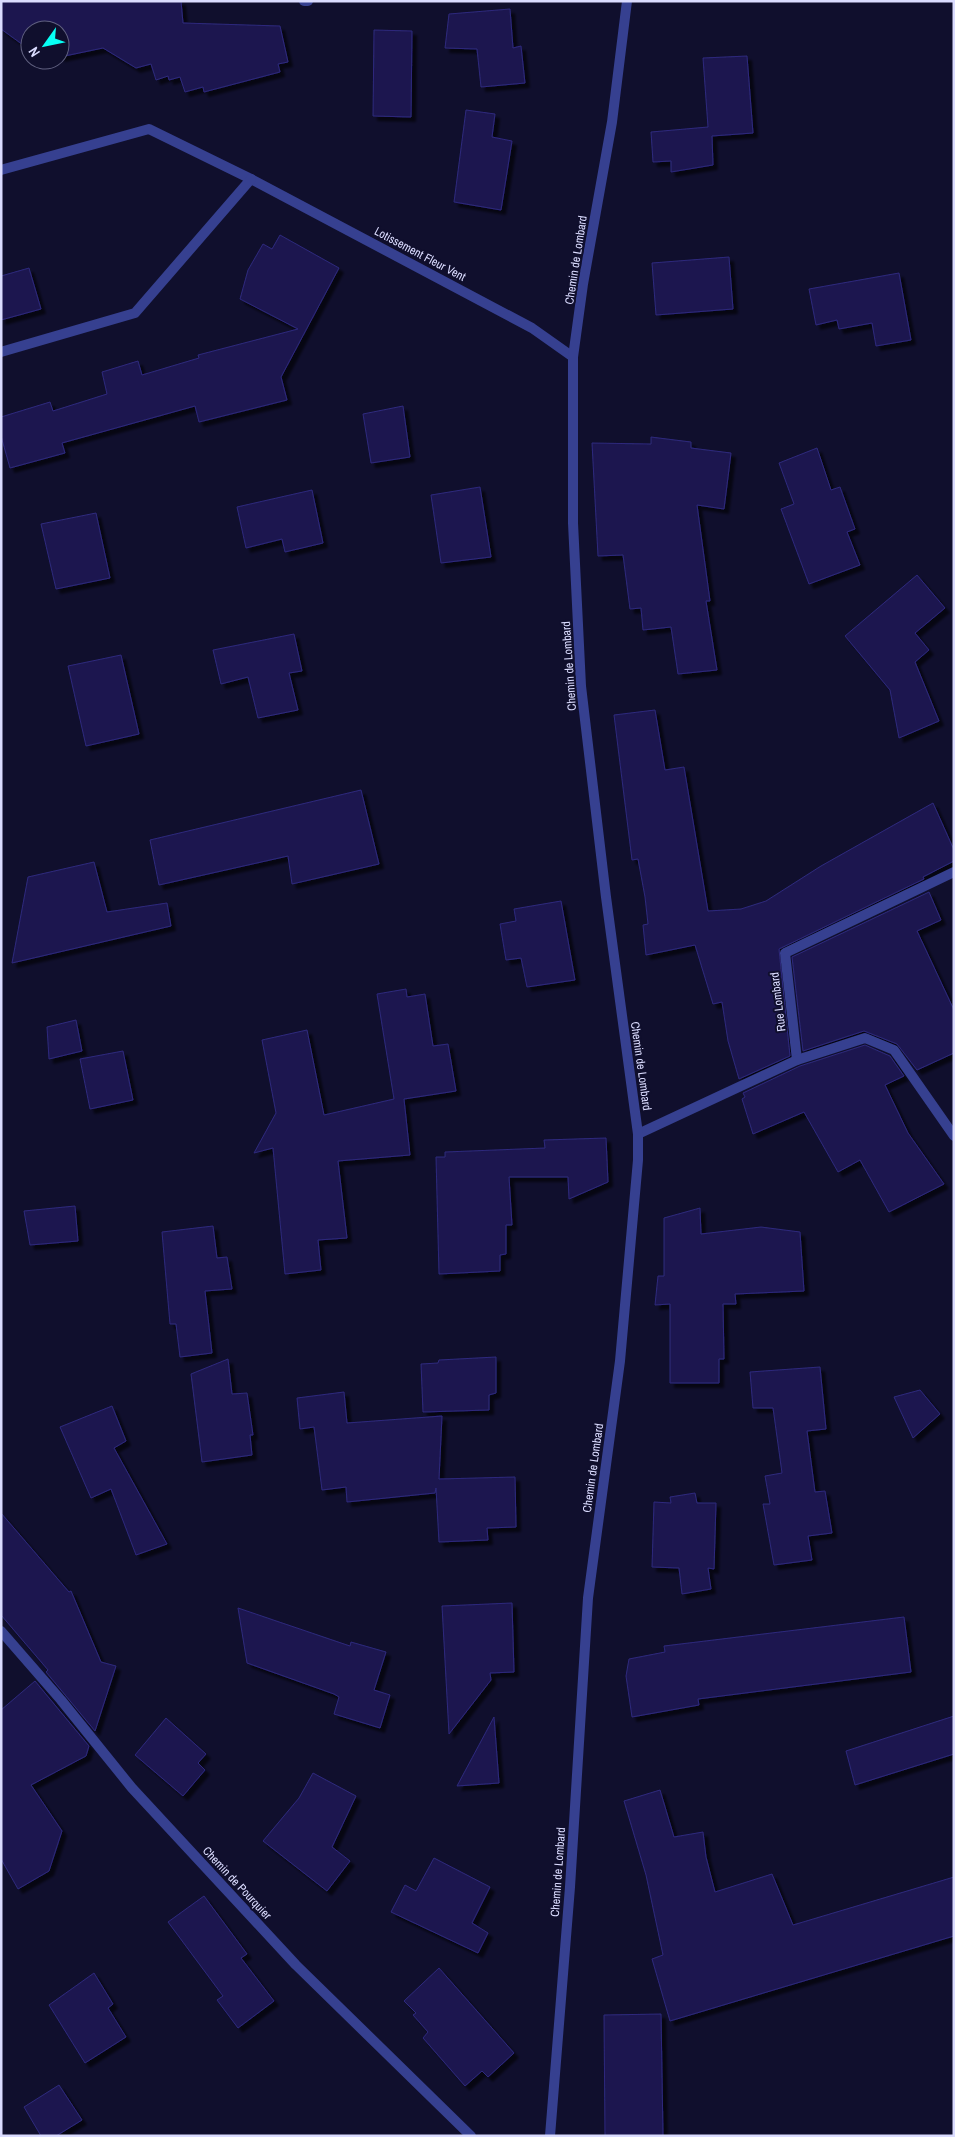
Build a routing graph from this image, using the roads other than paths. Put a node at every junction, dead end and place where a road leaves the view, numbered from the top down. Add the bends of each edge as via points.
1 (627, 1) edge
2 (1, 170) edge
3 (251, 179) junction
4 (1, 352) edge
5 (573, 357) junction
6 (954, 872) edge
7 (797, 1060) junction
8 (638, 1134) junction
9 (954, 1136) edge
10 (1, 1631) edge
11 (471, 2136) edge
12 (550, 2136) edge

1 - 5 street, Chemin de Lombard via 612,122
2 - 3 street, Lotissement Fleur Vent via 149,129
3 - 4 street via 135,314
3 - 5 street, Lotissement Fleur Vent via 532,328
5 - 8 street, Chemin de Lombard via 573,523 581,686
6 - 7 street, Rue Lombard via 785,953
7 - 8 street
7 - 9 street via 865,1038 894,1050
8 - 12 street, Chemin de Lombard via 620,1361 588,1598
10 - 11 street, Chemin de Pourquier via 132,1788 296,1965

